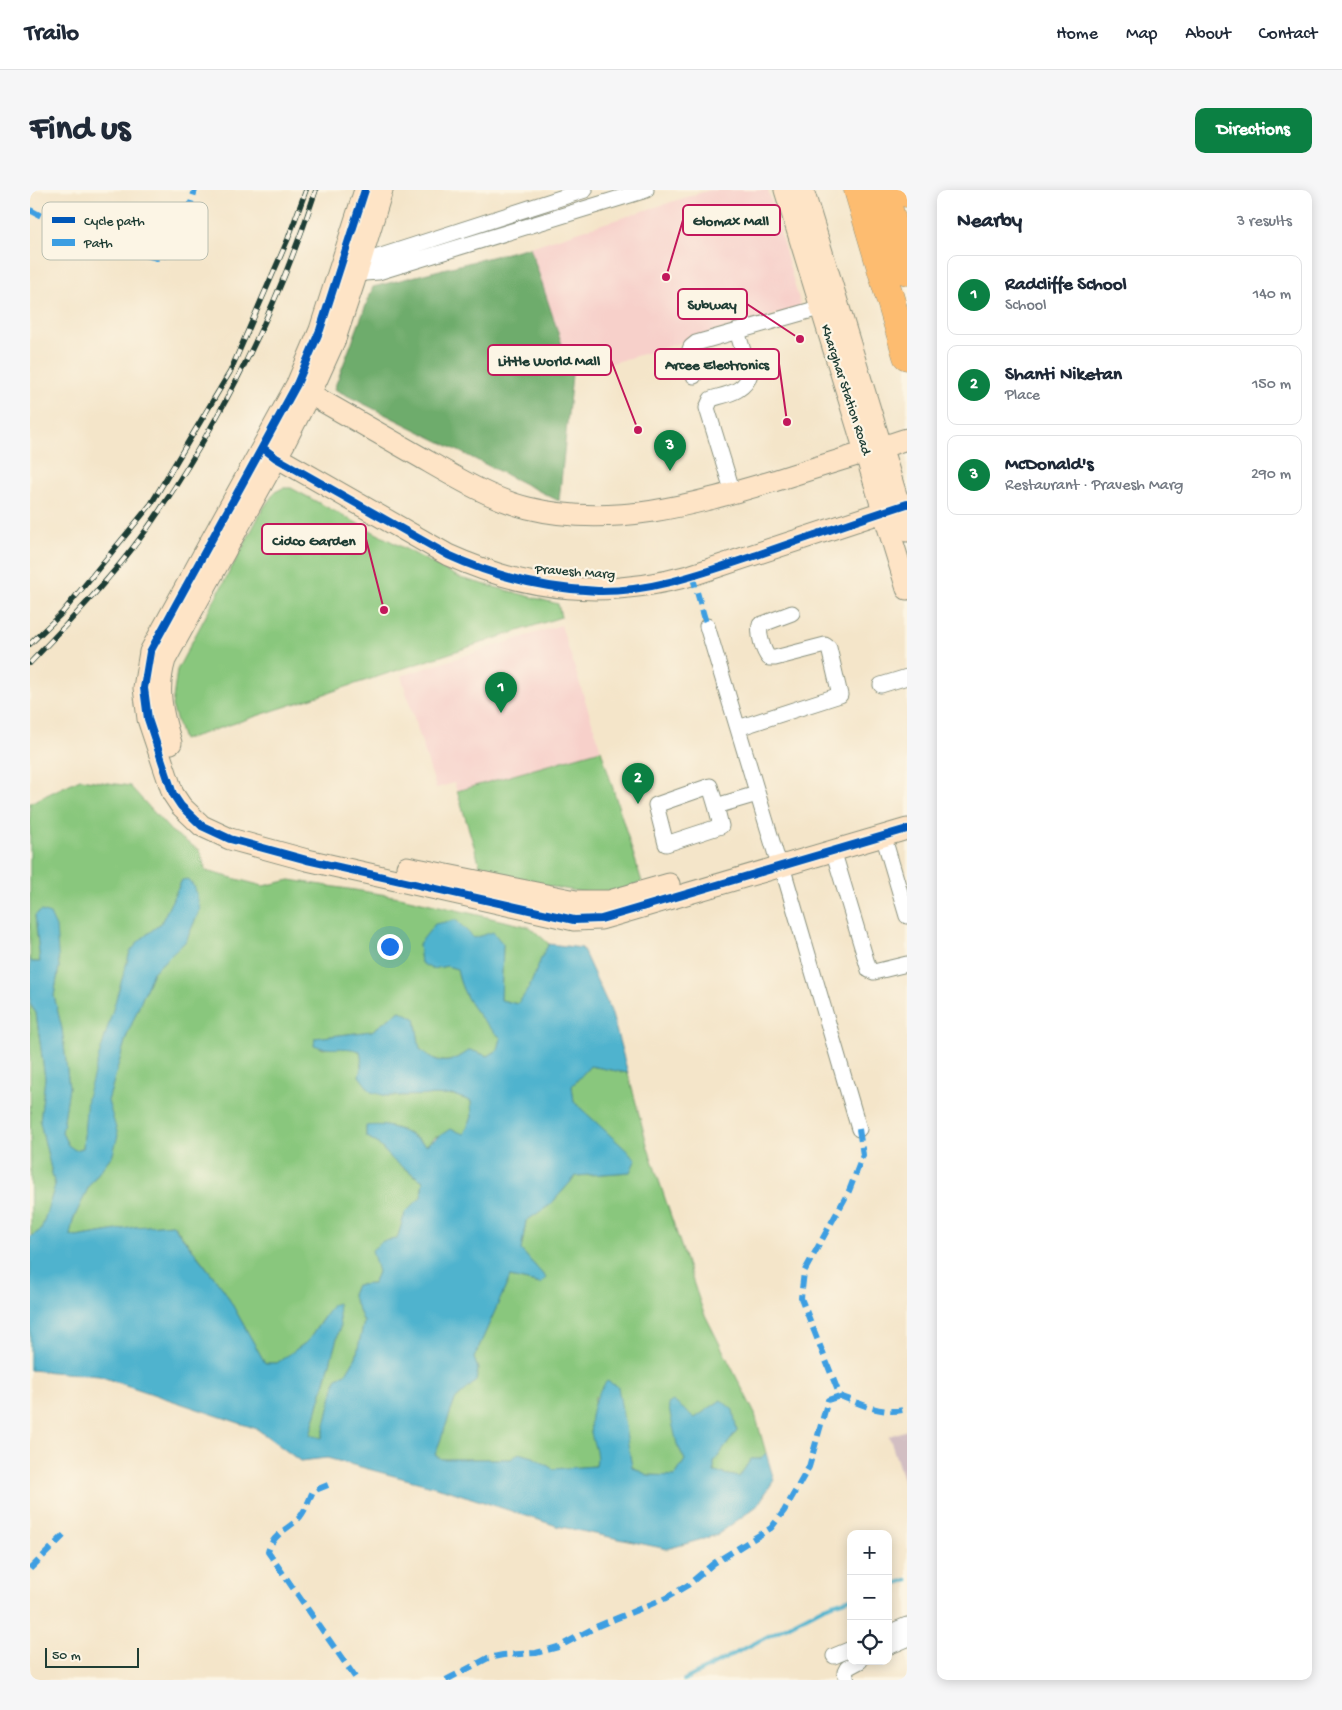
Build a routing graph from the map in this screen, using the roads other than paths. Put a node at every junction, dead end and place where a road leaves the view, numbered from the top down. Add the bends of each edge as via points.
1 (365, 190) edge
2 (382, 190) edge
3 (587, 190) edge
4 (646, 190) edge
5 (785, 190) edge
6 (803, 190) edge
7 (858, 190) edge
8 (882, 190) edge
9 (594, 207) junction
10 (354, 255) junction
11 (907, 271) edge
12 (819, 308) junction
13 (737, 331) junction
14 (907, 356) edge
15 (694, 376) dead end
16 (303, 389) junction
17 (907, 439) edge
18 (873, 450) junction
19 (270, 453) junction
20 (733, 493) junction
21 (897, 508) edge
22 (907, 531) edge
23 (907, 589) edge
24 (792, 613) dead end
25 (707, 626) dead end
26 (907, 677) edge
27 (881, 685) dead end
28 (738, 728) junction
29 (758, 794) junction
30 (716, 806) junction
31 (907, 817) edge
32 (893, 833) edge
33 (833, 850) junction
34 (779, 860) junction
35 (907, 890) edge
36 (907, 916) edge
37 (907, 964) edge
38 (859, 1129) dead end
39 (907, 1625) edge
40 (892, 1631) edge
41 (907, 1639) edge
42 (892, 1645) edge
43 (847, 1651) edge
44 (834, 1656) dead end
45 (853, 1665) edge
46 (847, 1680) edge

1 - 10 street
2 - 10 street
3 - 9 street
3 - 10 street via 375,258
4 - 9 street
5 - 12 street, Kharghar Station Road
6 - 18 street, Kharghar Station Road
7 - 14 highway
8 - 11 highway
9 - 10 street via 378,272 365,273
10 - 16 street via 320,330
12 - 13 street
12 - 18 street, Kharghar Station Road
13 - 15 street via 691,347 688,355
13 - 20 street via 750,374 748,380 742,388 711,399 707,408
16 - 19 street
16 - 20 street via 454,476 527,508 574,517 623,516
17 - 18 street
18 - 20 street
18 - 21 street, Kharghar Station Road
19 - 21 street, Pravesh Marg via 448,555 477,568 537,585 599,591 662,584
19 - 34 street via 170,648 160,679 162,717 180,774 192,798 210,814 234,825 310,846 480,884 576,901 609,901
21 - 22 street, Kharghar Station Road
21 - 23 street, Kharghar Station Road
24 - 28 street via 760,625 766,654 774,658 825,645 829,648 840,695
25 - 28 street
26 - 27 street
28 - 29 street
29 - 30 street
29 - 34 street
30 - 30 street via 710,786 656,805 666,844 722,826
31 - 34 street
32 - 33 street
32 - 35 street
32 - 36 street
33 - 34 street
33 - 37 street via 869,970 874,972
34 - 38 street
39 - 40 street
41 - 42 street
43 - 44 street
45 - 46 street via 844,1672

